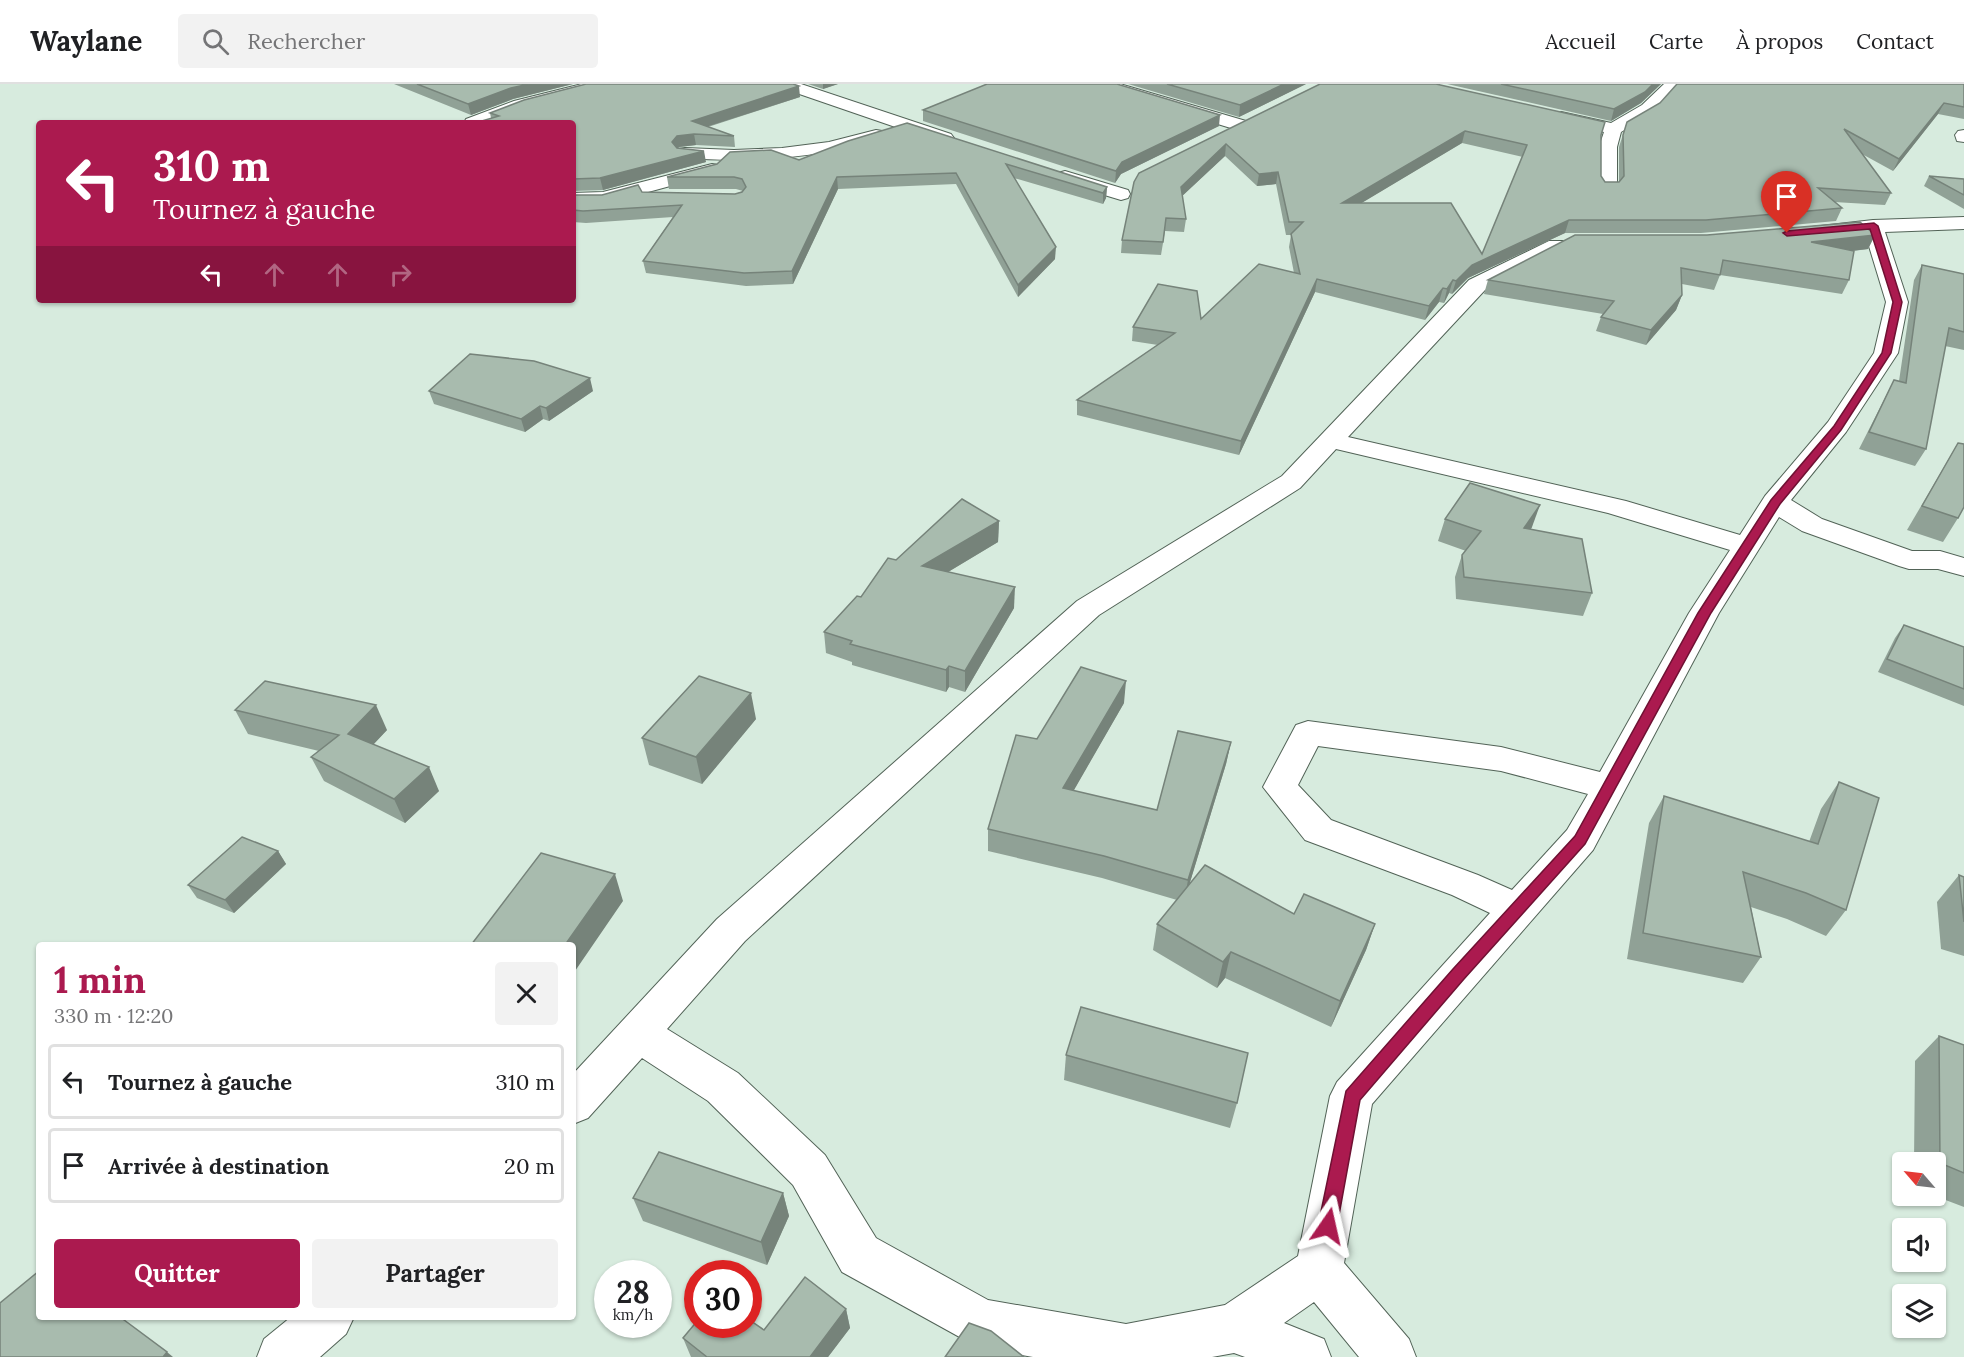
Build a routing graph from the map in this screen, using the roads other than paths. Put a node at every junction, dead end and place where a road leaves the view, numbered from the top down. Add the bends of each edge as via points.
1 (602, 84) edge
2 (785, 84) edge
3 (1104, 84) edge
4 (1673, 84) edge
5 (1547, 114) edge
6 (1259, 115) edge
7 (480, 120) edge
8 (906, 125) junction
9 (1240, 125) junction
10 (1613, 129) junction
11 (1220, 135) edge
12 (960, 143) edge
13 (685, 153) edge
14 (727, 156) junction
15 (1046, 171) edge
16 (1608, 188) edge
17 (1121, 193) dead end
18 (679, 197) edge
19 (604, 198) junction
20 (576, 199) edge
21 (1964, 223) edge
22 (1874, 226) junction
23 (1793, 233) edge
24 (1577, 241) edge
25 (1330, 440) junction
26 (1775, 502) junction
27 (1747, 546) junction
28 (1964, 567) edge
29 (1610, 787) junction
30 (1518, 909) junction
31 (638, 1033) junction
32 (576, 1101) edge
33 (1319, 1270) junction
34 (325, 1320) edge
35 (1234, 1328) junction
36 (282, 1357) edge
37 (1306, 1357) edge
38 (1391, 1357) edge

1 - 7 street via 520,104
2 - 8 street
3 - 9 street
4 - 10 street via 1648,109
5 - 10 street
6 - 9 street
8 - 12 street
8 - 14 street via 853,143 795,154
9 - 11 street
10 - 16 street via 1608,147
13 - 14 street
14 - 19 street via 712,169
15 - 17 street
18 - 19 street
19 - 20 street
21 - 22 street
22 - 23 street
22 - 26 street via 1897,302 1886,353 1838,427
24 - 25 street via 1566,241 1477,285
25 - 27 street via 1616,507
25 - 31 street via 1291,482 1088,608 731,930
26 - 27 street
26 - 28 street via 1812,525 1909,560 1940,560
27 - 29 street via 1704,613
29 - 30 street via 1580,840
29 - 30 street via 1502,759 1308,733 1280,787 1318,830
30 - 33 street via 1352,1096
31 - 32 street
31 - 35 street via 723,1087 809,1170 859,1255 982,1323 1126,1349
33 - 35 street
33 - 38 street
34 - 36 street
35 - 37 street

